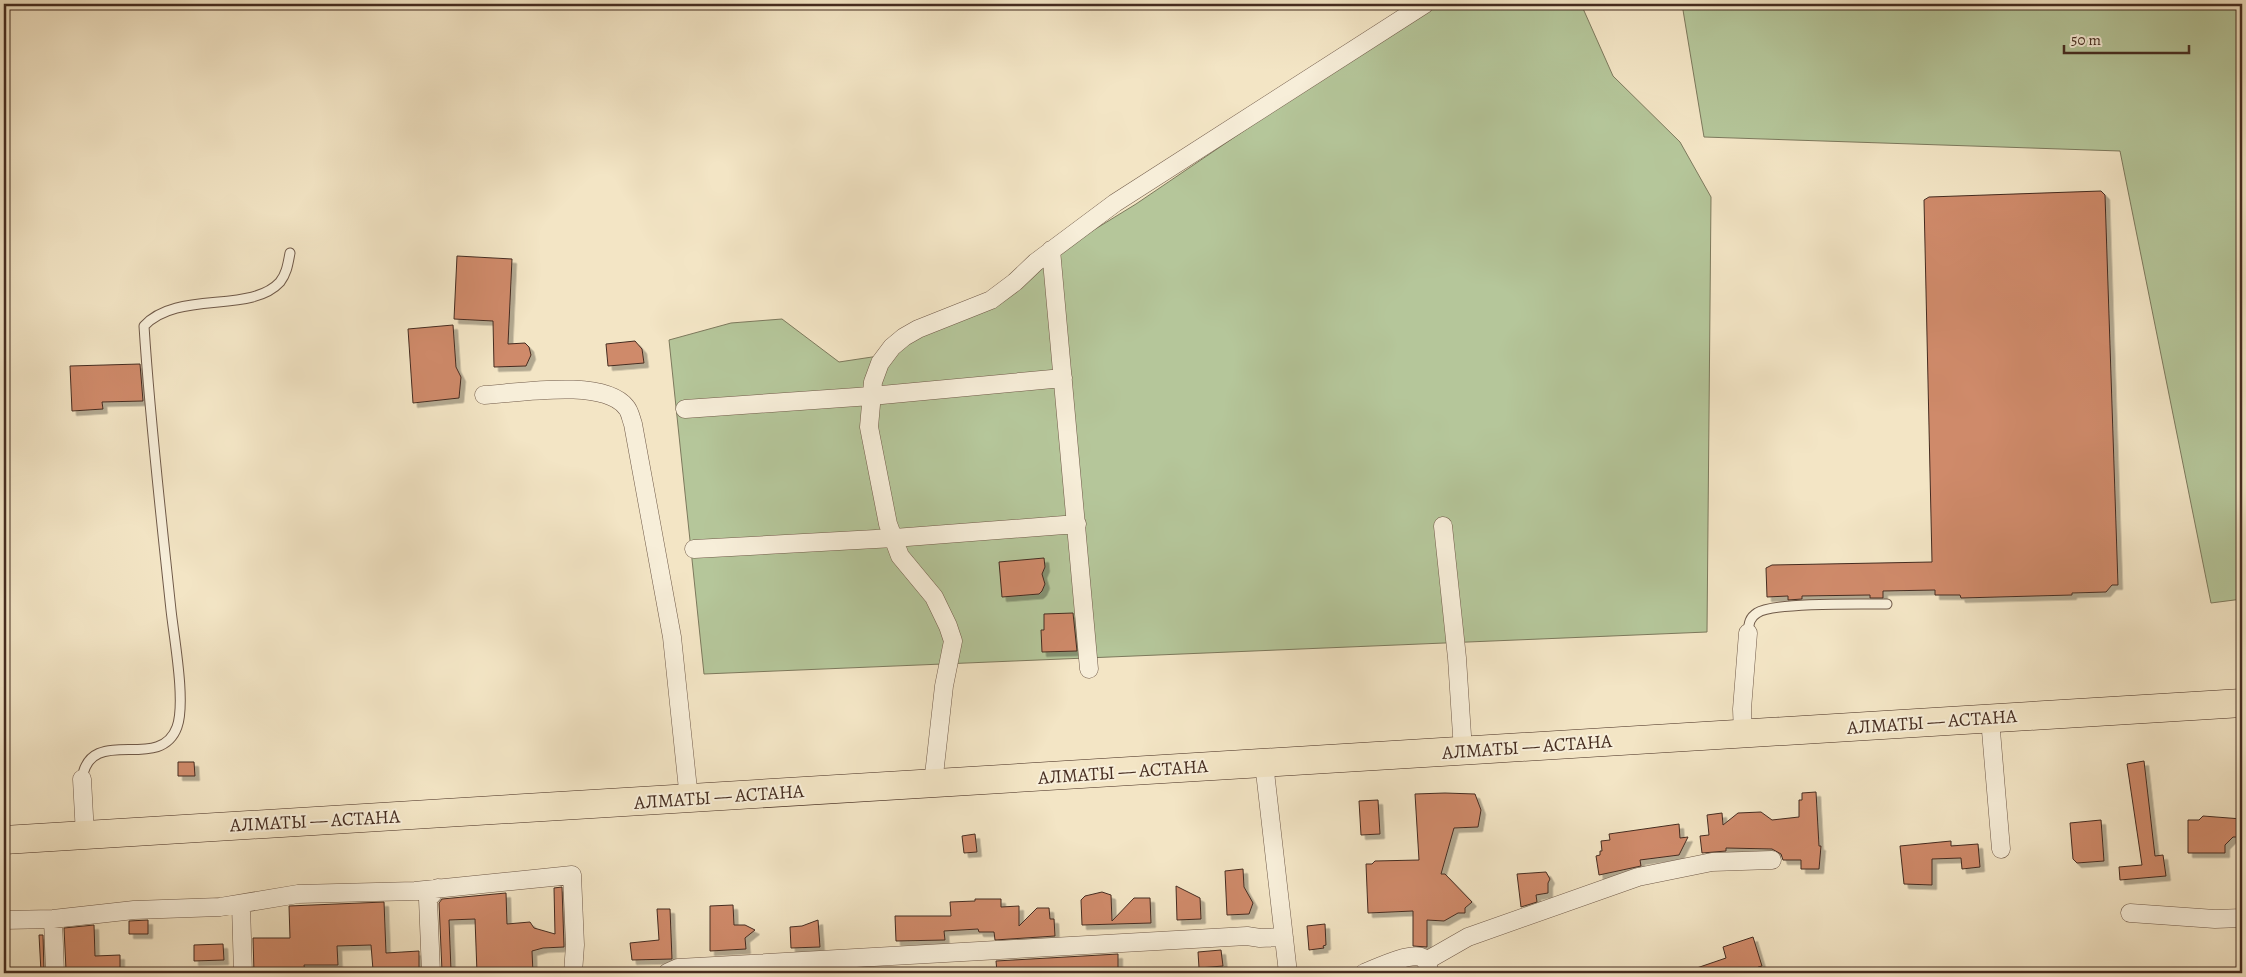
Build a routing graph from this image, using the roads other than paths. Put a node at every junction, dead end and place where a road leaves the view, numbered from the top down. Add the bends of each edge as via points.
1 (1424, 4) edge
2 (1051, 250) junction
3 (290, 253) dead end
4 (1063, 378) junction
5 (484, 395) dead end
6 (871, 396) junction
7 (685, 409) dead end
8 (1077, 524) junction
9 (1443, 526) dead end
10 (894, 538) junction
11 (694, 549) dead end
12 (1887, 604) dead end
13 (1748, 633) joint
14 (1089, 670) dead end
15 (2242, 703) edge
16 (1990, 719) junction
17 (1743, 734) junction
18 (1463, 751) junction
19 (1264, 763) junction
20 (82, 779) joint
21 (933, 784) junction
22 (689, 799) junction
23 (85, 835) junction
24 (4, 840) edge
25 (2001, 850) dead end
26 (1772, 860) dead end
27 (438, 888) junction
28 (241, 905) junction
29 (2130, 913) dead end
30 (2242, 918) edge
31 (53, 919) junction
32 (4, 920) edge
33 (1284, 937) junction
34 (1428, 967) edge
35 (55, 973) edge
36 (243, 973) edge
37 (431, 973) edge
38 (573, 973) edge
39 (667, 973) edge
40 (1288, 973) edge
41 (1364, 973) edge

1 - 2 street via 1114,203
2 - 4 street
2 - 6 street via 991,300 918,329 892,347 880,363
3 - 20 lane via 286,273 269,290 247,297 177,307 152,317 144,326 179,713 177,727 159,747 102,752 91,756 84,765
4 - 6 street
4 - 8 street
5 - 22 street via 598,391 627,407 633,424 672,637
6 - 7 street
6 - 10 street via 869,427 888,524
8 - 10 street
8 - 14 street
9 - 18 street
10 - 11 street
10 - 21 street via 900,556 934,597 953,641 944,686
12 - 13 lane via 1818,604 1767,609 1757,612 1749,620
13 - 17 street
15 - 16 highway, АЛМАТЫ — АСТАНА
16 - 17 highway, АЛМАТЫ — АСТАНА
16 - 25 street
17 - 18 highway, АЛМАТЫ — АСТАНА
18 - 19 highway, АЛМАТЫ — АСТАНА
19 - 21 highway, АЛМАТЫ — АСТАНА
19 - 33 street
20 - 23 street
21 - 22 highway, АЛМАТЫ — АСТАНА
22 - 23 highway, АЛМАТЫ — АСТАНА
23 - 24 highway, АЛМАТЫ — АСТАНА
26 - 34 street via 1712,862 1638,877 1468,937
27 - 28 street via 298,894
27 - 37 street via 431,894 428,905
27 - 38 street via 572,875
28 - 31 street via 134,910
28 - 36 street
29 - 30 street
31 - 32 street
31 - 35 street
33 - 39 street via 1247,936 678,968
33 - 40 street
34 - 41 street via 1421,957 1409,957

